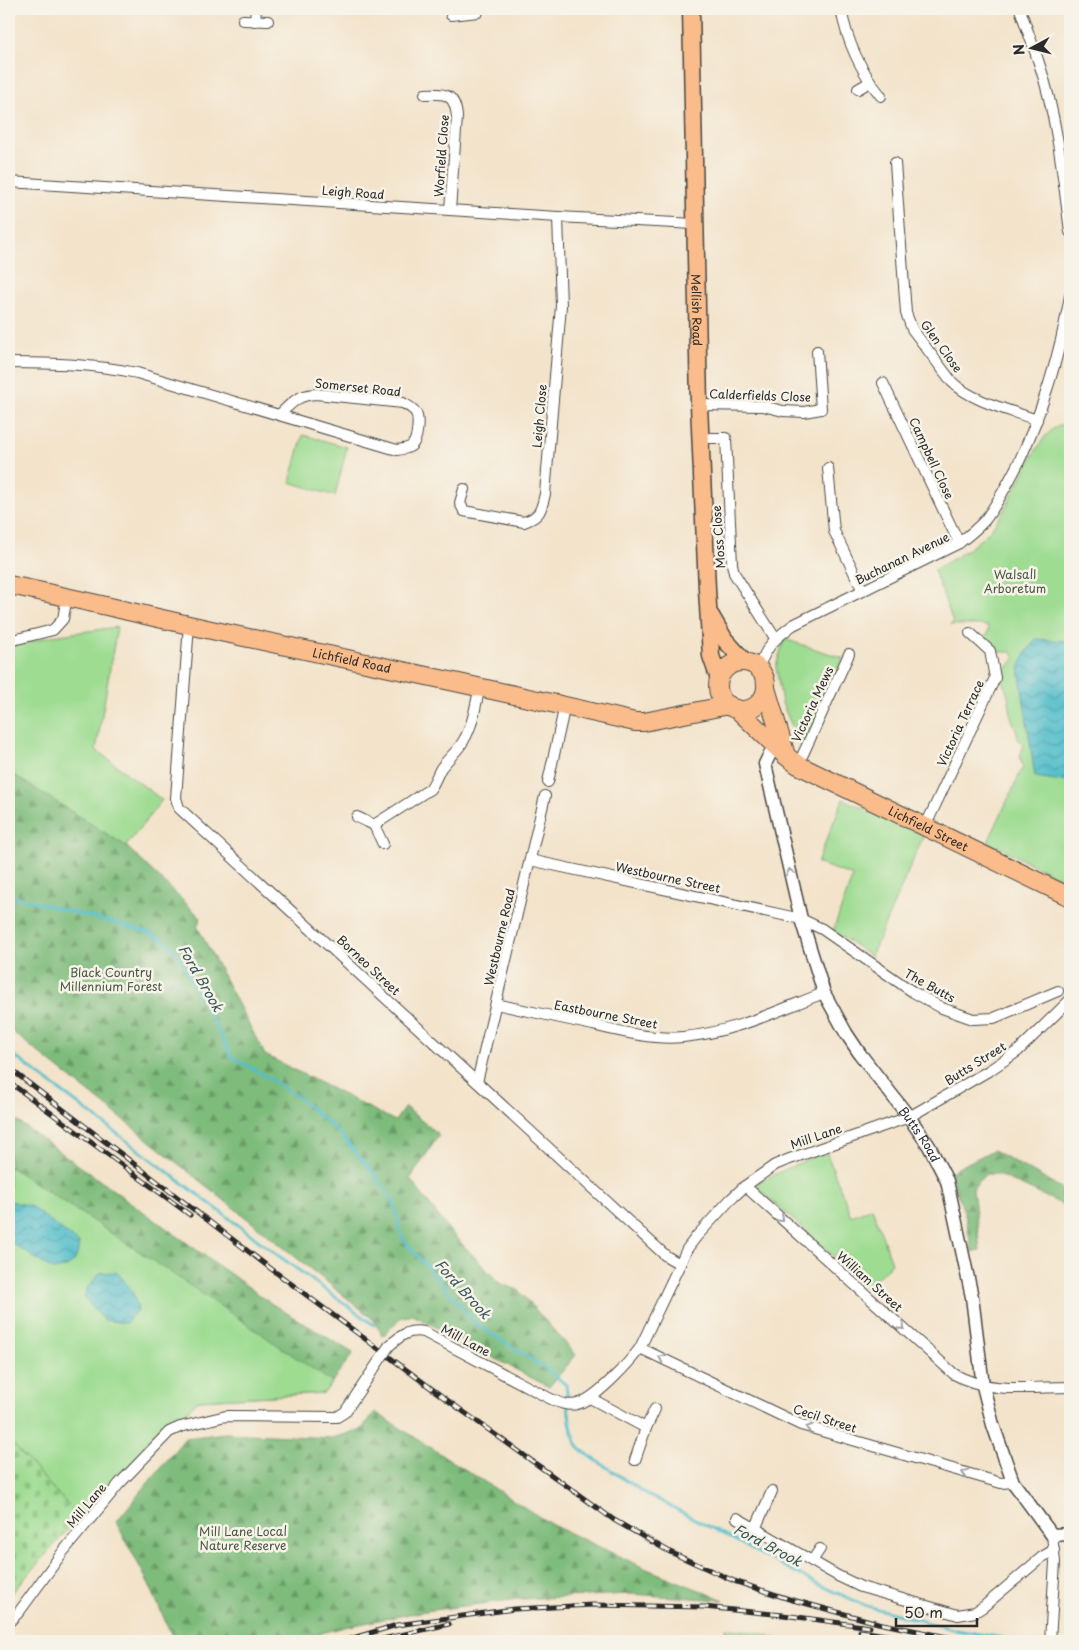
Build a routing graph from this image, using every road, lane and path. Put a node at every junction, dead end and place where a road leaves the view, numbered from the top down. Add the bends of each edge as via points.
1 (256, 9) edge
2 (690, 9) edge
3 (841, 9) edge
4 (1020, 9) edge
5 (466, 12) edge
6 (478, 12) dead end
7 (451, 15) dead end
8 (243, 20) dead end
9 (255, 20) junction
10 (268, 21) dead end
11 (870, 82) junction
12 (858, 89) dead end
13 (428, 96) dead end
14 (881, 96) dead end
15 (884, 174) dead end
16 (9, 182) edge
17 (450, 210) junction
18 (558, 217) junction
19 (695, 224) junction
20 (1070, 232) edge
21 (1070, 296) edge
22 (817, 351) dead end
23 (9, 363) edge
24 (883, 383) dead end
25 (699, 405) junction
26 (279, 415) junction
27 (1037, 420) junction
28 (710, 438) dead end
29 (828, 468) dead end
30 (464, 489) dead end
31 (959, 543) junction
32 (9, 585) edge
33 (863, 591) junction
34 (67, 596) junction
35 (708, 611) junction
36 (189, 625) junction
37 (970, 633) dead end
38 (776, 638) junction
39 (9, 642) edge
40 (849, 654) dead end
41 (751, 665) junction
42 (719, 684) junction
43 (480, 686) junction
44 (766, 688) junction
45 (565, 705) junction
46 (733, 707) junction
47 (695, 713) junction
48 (786, 755) junction
49 (548, 782) dead end
50 (544, 796) dead end
51 (358, 817) dead end
52 (374, 825) junction
53 (925, 827) junction
54 (383, 844) dead end
55 (530, 860) junction
56 (1070, 897) edge
57 (801, 919) junction
58 (1058, 991) dead end
59 (824, 993) junction
60 (1070, 1001) edge
61 (496, 1004) junction
62 (477, 1082) junction
63 (909, 1117) junction
64 (745, 1186) junction
65 (680, 1264) junction
66 (640, 1348) junction
67 (983, 1386) junction
68 (1070, 1387) edge
69 (590, 1398) junction
70 (655, 1409) dead end
71 (646, 1428) junction
72 (635, 1460) dead end
73 (1013, 1482) junction
74 (772, 1491) dead end
75 (737, 1518) dead end
76 (756, 1527) junction
77 (1070, 1534) edge
78 (1052, 1535) junction
79 (820, 1550) dead end
80 (1054, 1550) junction
81 (812, 1561) junction
82 (9, 1622) edge
83 (1050, 1640) edge

1 - 9 street
2 - 19 main road, Mellish Road
3 - 11 street via 851,46
4 - 20 street via 1051,111
5 - 6 street
5 - 7 street
8 - 9 street
9 - 10 street
11 - 12 street
11 - 14 street
13 - 17 street, Worfield Close via 441,94 453,99 458,117
15 - 27 street, Glen Close via 895,168 906,313 912,329 959,389
16 - 17 street, Leigh Road
17 - 18 street, Leigh Road
18 - 19 street, Leigh Road
18 - 30 street, Leigh Close via 561,306 545,494 540,513 524,522 464,511 460,503
19 - 25 main road, Mellish Road
21 - 27 street, Buchanan Avenue via 1057,360
22 - 25 street, Calderfields Close via 821,409 804,412 763,406
23 - 26 street, Somerset Road via 106,366
24 - 31 street, Campbell Close
25 - 35 main road, Mellish Road
26 - 26 street, Somerset Road via 397,450 406,449 416,439 418,415 403,403 306,394
27 - 31 street, Buchanan Avenue via 1000,497 985,519
28 - 38 street, Moss Close via 726,438 734,574
29 - 33 street via 834,531
31 - 33 street, Buchanan Avenue
32 - 34 highway, Lichfield Road
33 - 38 street, Buchanan Avenue via 793,625
34 - 36 highway, Lichfield Road
34 - 39 street via 63,619 53,630
35 - 41 main road, Mellish Road via 725,640
35 - 42 main road, Mellish Road via 712,656
36 - 43 highway, Lichfield Road
36 - 62 street, Borneo Street via 176,798 179,808
37 - 53 street, Victoria Terrace via 990,651 995,678
38 - 41 street, Buchanan Avenue
40 - 48 street, Victoria Mews
41 - 42 highway via 731,665 723,671
41 - 44 highway via 765,678
42 - 46 highway via 722,699
42 - 47 highway
43 - 45 highway, Lichfield Road
43 - 52 street via 467,735 442,767 436,781
44 - 46 highway via 756,705
44 - 48 highway
45 - 47 highway, Lichfield Road via 644,722
45 - 49 street
46 - 47 highway, Lichfield Road
46 - 48 highway, Lichfield Street
48 - 53 highway, Lichfield Street
57 -> 48 street, Butts Road via 765,764
50 - 55 street, Westbourne Road
51 - 52 street
52 - 54 street
53 - 56 highway, Lichfield Street
55 - 57 street, Westbourne Street
55 - 61 street, Westbourne Road
57 - 58 street, The Butts via 822,929 913,992 942,1008 974,1019 994,1018
57 - 59 street, Butts Road
59 - 61 street, Eastbourne Street via 704,1034 659,1038
59 - 63 street, Butts Road via 860,1054
60 - 63 street, Butts Street via 1018,1051
61 - 62 street, Westbourne Road
62 - 65 street, Borneo Street via 666,1256
63 - 64 street, Mill Lane via 775,1165
63 - 67 street, Butts Road via 947,1181 972,1297
64 - 65 street, Mill Lane via 696,1237
64 -> 67 street, William Street via 954,1374
65 - 66 street, Mill Lane
66 - 69 street, Mill Lane
73 -> 66 street, Cecil Street via 1000,1483 801,1425
67 - 68 street, William Street
67 - 73 street, Butts Road
69 - 71 street
69 - 82 street, Mill Lane, bridge via 579,1404 564,1405 424,1332 411,1331 389,1346 345,1412 337,1417 226,1416 169,1432 119,1484
70 - 71 street
71 - 72 street
73 - 78 street, Butts Road
74 - 76 street
75 - 76 street
76 - 81 street
77 - 78 street
78 - 80 street
79 - 81 street
80 - 81 street via 1042,1556 983,1607 958,1615 861,1587
80 - 83 street via 1056,1562

